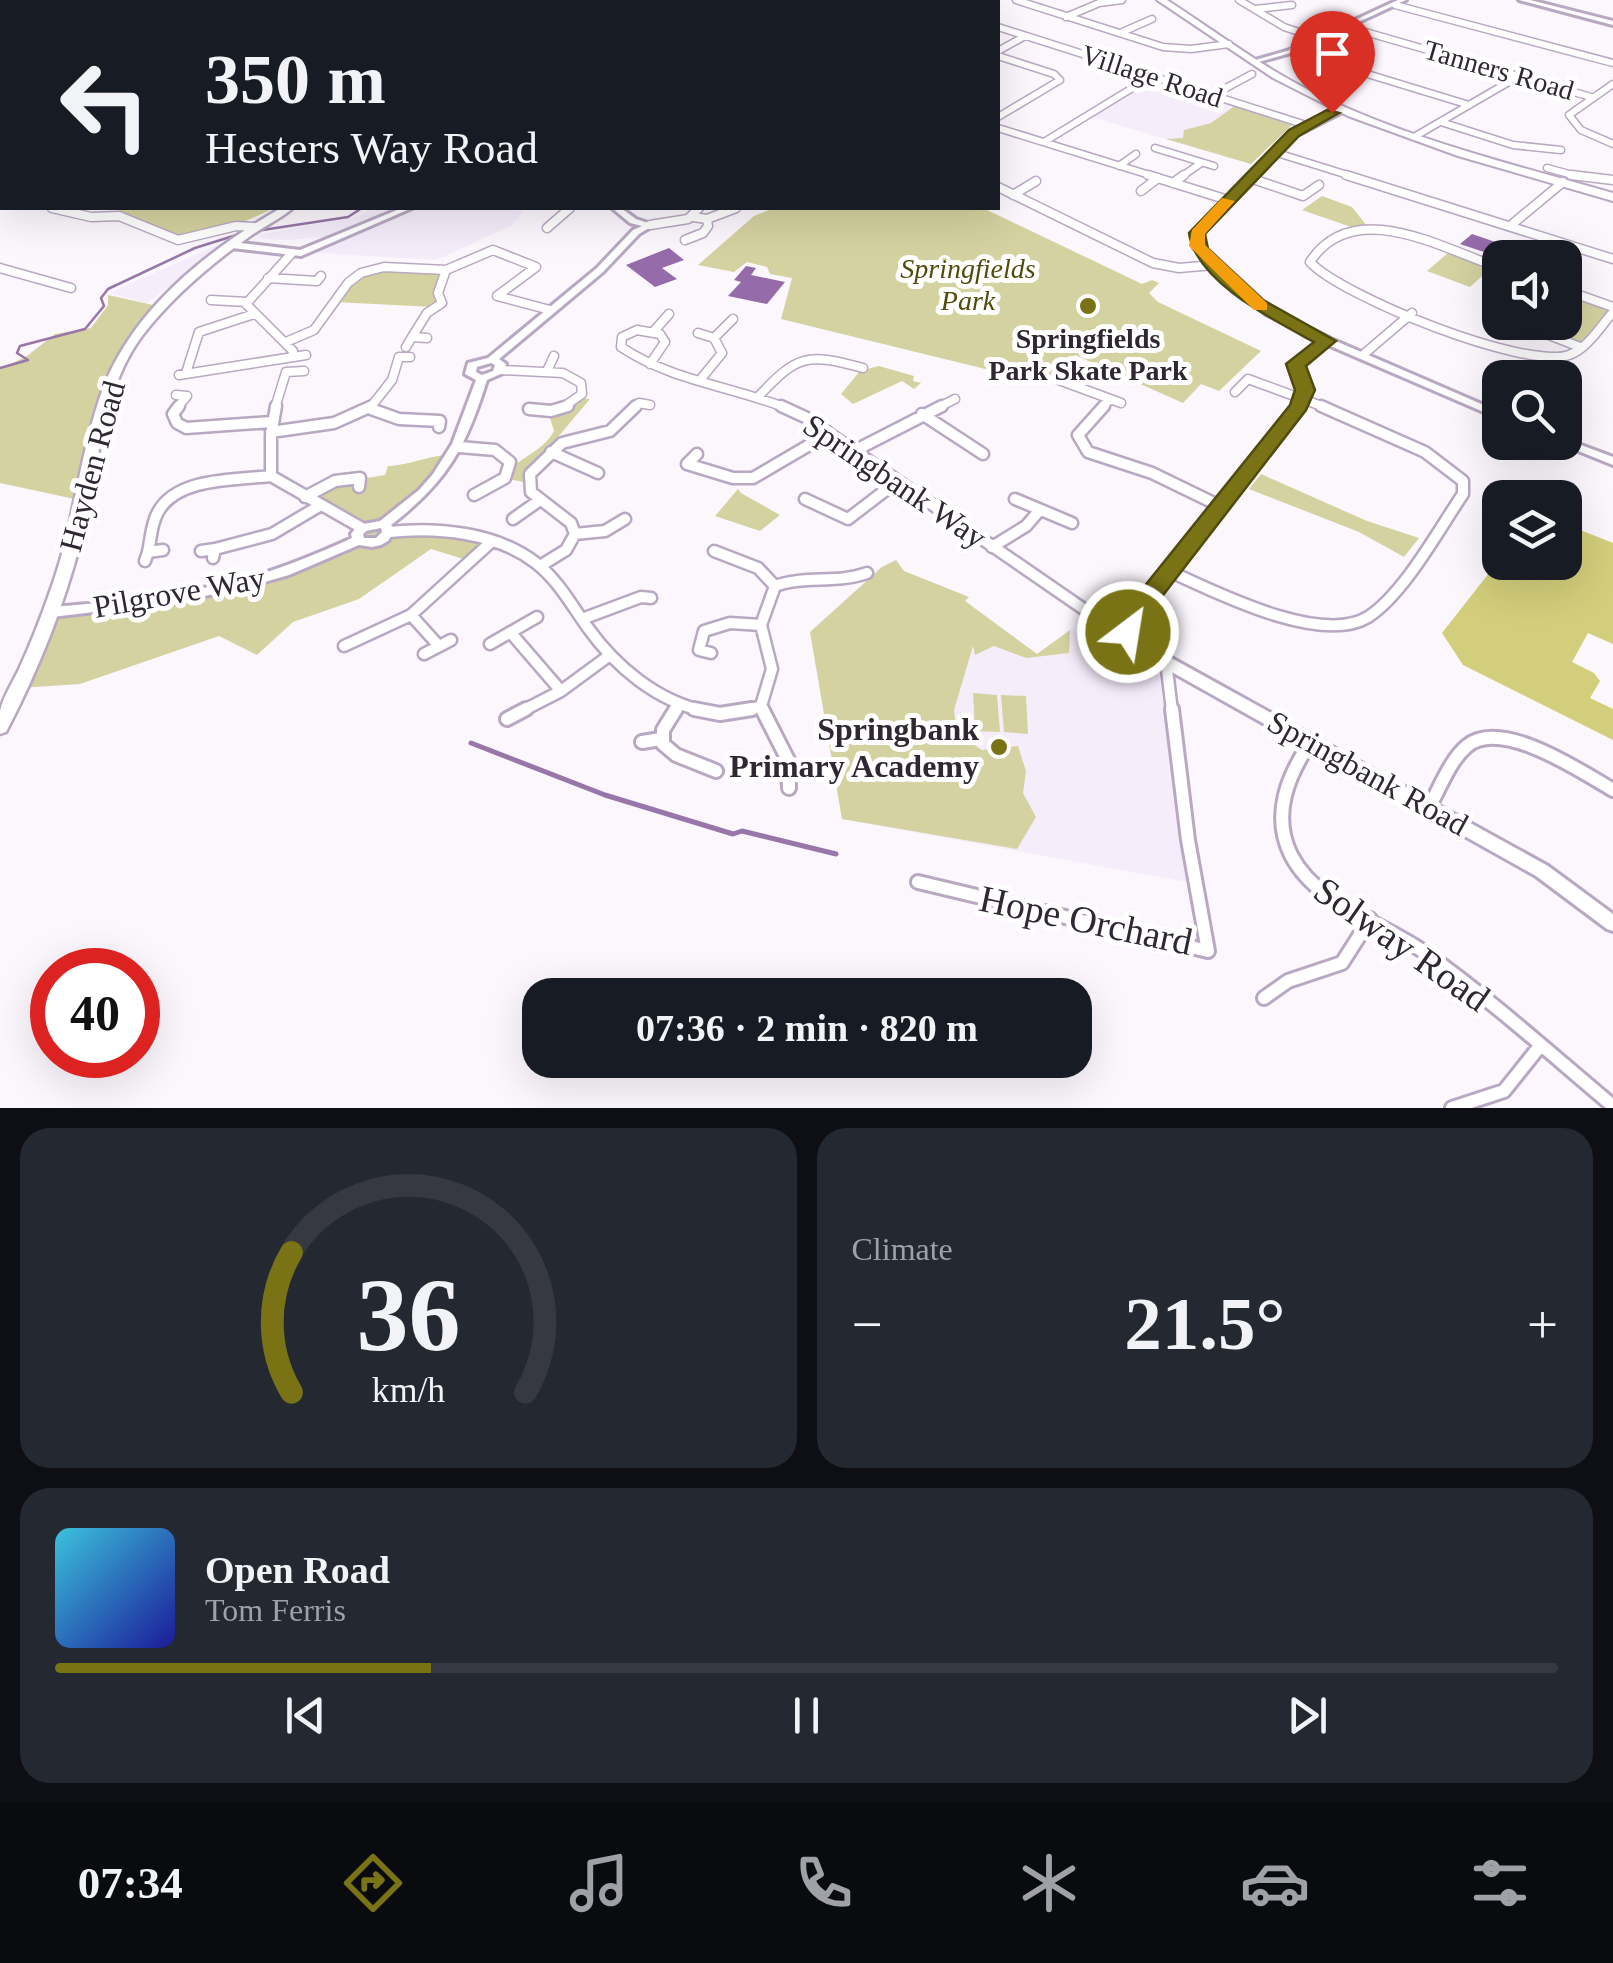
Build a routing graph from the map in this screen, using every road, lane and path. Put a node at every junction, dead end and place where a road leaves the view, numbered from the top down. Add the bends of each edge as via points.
1 (1016, 0) edge
2 (1122, 0) edge
3 (1161, 0) edge
4 (1239, 0) edge
5 (1522, 0) edge
6 (1399, 2) edge
7 (1292, 5) dead end
8 (1254, 9) junction
9 (1065, 17) junction
10 (1152, 19) dead end
11 (1613, 23) edge
12 (1348, 27) junction
13 (1000, 28) edge
14 (1119, 34) junction
15 (1025, 36) junction
16 (1320, 40) junction
17 (1229, 44) junction
18 (1292, 51) junction
19 (1000, 53) edge
20 (1000, 55) edge
21 (1613, 63) edge
22 (1253, 68) junction
23 (1152, 76) junction
24 (1519, 76) junction
25 (1613, 84) edge
26 (1212, 95) junction
27 (1592, 97) junction
28 (1469, 105) junction
29 (1342, 110) junction
30 (1000, 116) edge
31 (1440, 122) junction
32 (1306, 125) junction
33 (1000, 129) edge
34 (1414, 137) junction
35 (1044, 142) junction
36 (1180, 144) dead end
37 (1613, 144) edge
38 (1155, 148) dead end
39 (1560, 150) dead end
40 (1167, 152) junction
41 (1274, 152) junction
42 (1136, 154) dead end
43 (1201, 163) junction
44 (1118, 166) junction
45 (1214, 166) dead end
46 (1547, 168) dead end
47 (1158, 178) junction
48 (1250, 178) junction
49 (1613, 180) edge
50 (1036, 181) dead end
51 (1563, 182) junction
52 (1174, 183) junction
53 (1319, 185) dead end
54 (1000, 188) edge
55 (1141, 191) dead end
56 (1013, 195) junction
57 (1613, 197) edge
58 (1228, 200) junction
59 (60, 210) edge
60 (285, 210) edge
61 (404, 210) edge
62 (568, 210) edge
63 (618, 210) edge
64 (697, 210) edge
65 (731, 210) edge
66 (692, 217) junction
67 (707, 219) junction
68 (650, 225) joint
69 (634, 226) junction
70 (1510, 226) junction
71 (547, 228) dead end
72 (250, 230) junction
73 (684, 240) dead end
74 (232, 245) junction
75 (289, 252) junction
76 (1613, 259) edge
77 (1482, 262) edge
78 (1213, 264) junction
79 (0, 268) edge
80 (446, 270) junction
81 (321, 276) dead end
82 (268, 278) junction
83 (71, 288) dead end
84 (1582, 297) edge
85 (210, 300) dead end
86 (247, 302) junction
87 (1613, 309) edge
88 (550, 310) junction
89 (254, 314) junction
90 (669, 314) dead end
91 (1412, 314) junction
92 (733, 319) dead end
93 (654, 331) junction
94 (698, 333) dead end
95 (412, 337) junction
96 (427, 338) dead end
97 (714, 338) junction
98 (1562, 340) edge
99 (1327, 341) junction
100 (286, 342) junction
101 (1580, 347) junction
102 (1364, 354) junction
103 (306, 355) dead end
104 (554, 356) dead end
105 (292, 358) junction
106 (650, 364) junction
107 (497, 365) junction
108 (863, 368) dead end
109 (546, 370) junction
110 (304, 371) dead end
111 (700, 380) junction
112 (1058, 380) dead end
113 (1235, 392) dead end
114 (176, 395) dead end
115 (758, 397) junction
116 (954, 399) dead end
117 (1110, 399) junction
118 (1302, 400) junction
119 (1121, 403) dead end
120 (650, 406) dead end
121 (371, 408) junction
122 (1482, 408) edge
123 (529, 409) dead end
124 (922, 414) junction
125 (271, 427) junction
126 (439, 427) dead end
127 (828, 434) junction
128 (460, 447) junction
129 (1582, 449) edge
130 (551, 452) junction
131 (852, 452) junction
132 (697, 454) dead end
133 (982, 454) dead end
134 (1613, 461) edge
135 (598, 472) dead end
136 (271, 476) junction
137 (895, 483) junction
138 (359, 486) dead end
139 (473, 495) dead end
140 (305, 496) junction
141 (805, 499) dead end
142 (1015, 499) dead end
143 (540, 500) junction
144 (320, 505) junction
145 (1220, 506) junction
146 (1040, 510) junction
147 (514, 519) dead end
148 (625, 519) dead end
149 (1072, 522) dead end
150 (386, 528) junction
151 (360, 534) junction
152 (575, 534) junction
153 (490, 542) junction
154 (992, 547) junction
155 (164, 550) dead end
156 (200, 550) dead end
157 (714, 551) dead end
158 (540, 566) junction
159 (1169, 571) junction
160 (867, 573) dead end
161 (775, 586) junction
162 (644, 595) dead end
163 (52, 612) junction
164 (410, 615) junction
165 (537, 617) dead end
166 (582, 619) junction
167 (762, 624) junction
168 (1127, 625) junction
169 (511, 633) junction
170 (452, 640) dead end
171 (490, 644) dead end
172 (344, 646) dead end
173 (439, 646) junction
174 (699, 653) dead end
175 (424, 654) dead end
176 (610, 655) junction
177 (1166, 661) junction
178 (561, 691) junction
179 (680, 706) junction
180 (760, 706) junction
181 (507, 719) dead end
182 (0, 726) edge
183 (661, 739) junction
184 (1311, 741) junction
185 (642, 742) dead end
186 (716, 771) dead end
187 (789, 788) dead end
188 (1613, 790) edge
189 (1429, 807) junction
190 (918, 882) dead end
191 (1370, 919) junction
192 (1613, 924) edge
193 (1264, 998) dead end
194 (1540, 1046) junction
195 (1613, 1106) edge
196 (1452, 1108) edge

1 - 9 street
2 - 9 street
3 - 17 main road
4 - 8 street
5 - 11 street
6 - 12 street
6 - 21 street
7 - 8 street
8 - 16 street
9 - 14 street
10 - 14 street
12 - 16 street
12 - 24 street, Tanners Road
13 - 15 street, Village Road
14 - 17 street via 1174,48
15 - 19 street
15 - 23 street, Village Road
16 - 18 street
17 - 22 main road
18 - 22 street
18 - 28 street
20 - 30 street via 1060,80
22 - 26 street
22 - 29 main road
23 - 26 street, Village Road
23 - 35 street
24 - 27 street, Tanners Road
24 - 28 street
25 - 27 street
26 - 32 street, Village Road
27 - 37 street via 1571,110 1570,120
28 - 31 street
29 - 32 street
29 - 34 main road
31 - 34 street
31 - 39 street via 1513,145
32 - 41 street
33 - 35 street
34 - 51 main road
35 - 44 street
36 - 40 street
38 - 40 street
40 - 43 street
41 - 48 street
41 - 70 street
42 - 44 street
43 - 45 street
43 - 52 street
44 - 47 street
46 - 49 street
47 - 52 street
47 - 55 street
48 - 53 street via 1303,196
48 - 58 street
50 - 56 street
51 - 57 main road
51 - 70 street
52 - 58 street
54 - 56 street
56 - 78 street via 1158,265
58 - 78 street via 1196,238
59 - 72 street via 117,216 178,240 236,226
60 - 72 main road, Hayden Road
61 - 75 street via 302,253
62 - 71 street
63 - 69 street
64 - 66 street
65 - 67 street
66 - 67 street
66 - 68 street
67 - 73 street via 705,231
68 - 69 street
69 - 88 street via 600,270
70 - 76 street
72 - 74 main road, Hayden Road
74 - 75 street
74 - 163 main road, Hayden Road via 162,307 123,356 102,410
75 - 82 street
77 - 91 street via 1367,226 1349,229 1310,258 1322,275
78 - 99 street via 1256,304
79 - 83 street
80 - 88 street via 500,250 536,268 497,296
80 - 95 street via 438,293 442,303
80 - 100 street via 361,273 314,330
81 - 82 street
82 - 86 street
84 - 87 street
85 - 86 street
86 - 89 street
87 - 101 street
88 - 107 street
89 - 100 street
89 - 105 street via 199,332 182,374
90 - 93 street
91 - 101 street via 1520,356 1559,358
91 - 102 street
92 - 97 street
93 - 106 street via 665,342
93 - 106 street via 630,332 619,342
94 - 97 street
95 - 96 street
95 - 121 street via 390,391
97 - 111 street via 722,356
98 - 101 street
99 - 102 street
99 - 118 street via 1296,364
100 - 105 street
102 - 122 street
103 - 105 street
104 - 109 street
106 - 111 street, Springbank Way
107 - 109 street
107 - 128 street via 482,378
108 - 115 street via 818,356 798,358
109 - 123 street via 578,380 582,394 561,409
110 - 125 street via 286,372
111 - 115 street, Springbank Way
112 - 117 street
113 - 118 street via 1248,379
114 - 125 street via 187,396 174,414 186,428
115 - 127 street, Springbank Way via 786,406
116 - 124 street
117 - 119 street
117 - 145 street via 1078,434 1088,452
118 - 145 street
118 - 159 street via 1448,465 1463,481 1463,494 1383,602 1357,623 1325,624 1232,600
120 - 130 street via 639,402 610,431
121 - 125 street via 332,424
121 - 126 street via 399,420 440,421
124 - 131 street
124 - 133 street
125 - 136 street
127 - 131 street, Springbank Way
127 - 132 street via 747,479 687,464
128 - 139 street via 495,450 510,462 505,478
128 - 150 street
129 - 134 street
130 - 135 street
130 - 143 street via 529,478
131 - 137 street, Springbank Way
136 - 140 street
136 - 155 street via 174,496 158,510 146,557
137 - 141 street via 848,519
137 - 154 street, Springbank Way
138 - 140 street via 360,478 335,481
140 - 144 street
142 - 146 street
143 - 147 street
143 - 152 street via 571,523
144 - 151 street
144 - 156 street via 272,534 214,554
145 - 159 street
146 - 149 street
146 - 154 street
148 - 152 street via 605,531
150 - 151 street, Pilgrove Way via 377,542
150 - 153 street
151 - 163 street, Pilgrove Way via 300,568 232,590
152 - 158 street via 566,550
153 - 158 street
153 - 164 street
154 - 168 street, Springbank Way via 1088,612
157 - 161 street via 758,568
158 - 166 street
159 - 168 street
160 - 161 street via 848,582
161 - 167 street
162 - 166 street
163 - 182 main road, Hayden Road
164 - 172 street
164 - 173 street
165 - 169 street
166 - 176 street
167 - 174 street via 709,628 700,634
167 - 180 street via 772,669
168 - 177 street, Springbank Road via 1133,640
169 - 171 street
169 - 178 street
170 - 173 street
173 - 175 street
176 - 178 street
176 - 179 street
177 - 184 street, Springbank Road
177 - 190 street, Hope Orchard via 1208,951
178 - 181 street
179 - 180 street via 728,714
179 - 183 street
180 - 187 street via 788,760
183 - 185 street
183 - 186 street via 671,752
184 - 189 street, Springbank Road
184 - 191 street, Solway Road via 1282,794 1286,841 1303,874
188 - 189 street via 1519,742 1483,738 1468,744
189 - 192 street, Springbank Road via 1542,871
191 - 193 street via 1342,963 1288,981
191 - 194 street, Solway Road via 1420,949
194 - 195 street, Solway Road
194 - 196 street via 1504,1091

